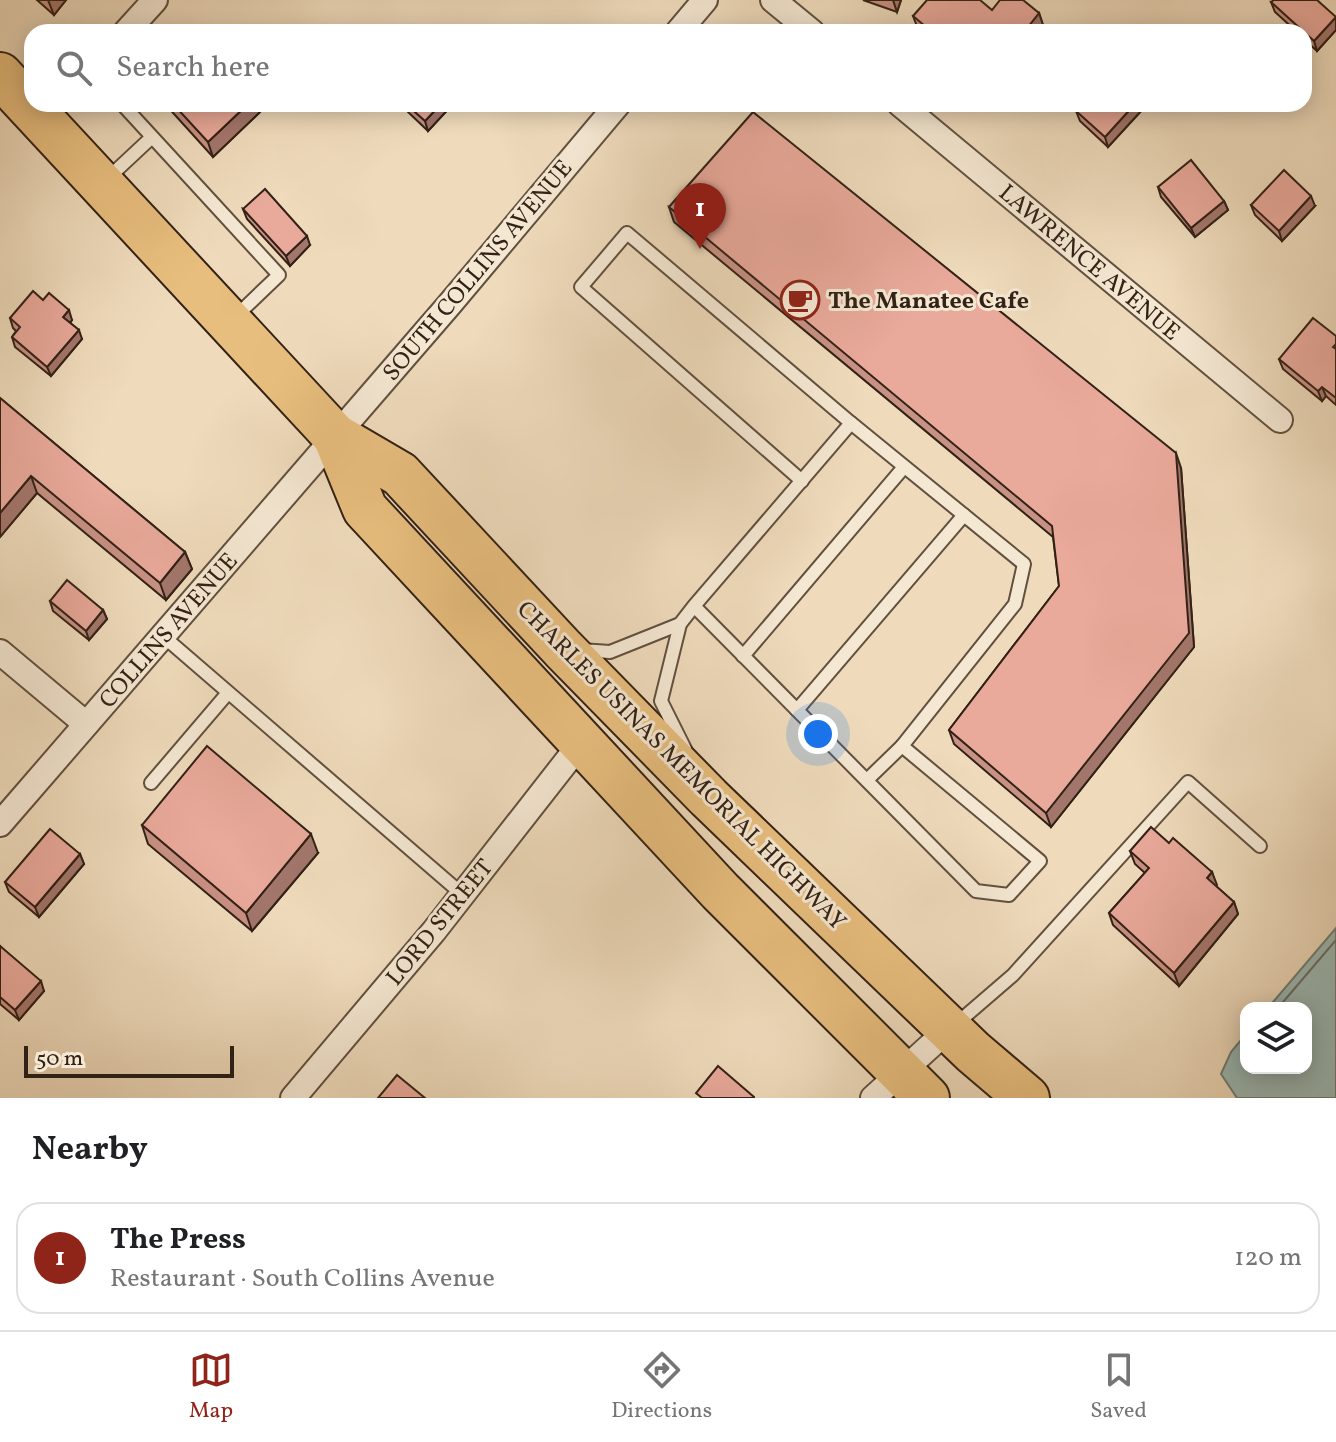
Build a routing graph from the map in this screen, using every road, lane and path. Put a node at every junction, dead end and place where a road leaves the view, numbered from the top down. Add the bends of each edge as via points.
1 (155, 0) edge
2 (705, 0) edge
3 (773, 0) edge
4 (133, 24) edge
5 (685, 24) edge
6 (802, 24) edge
7 (0, 75) edge
8 (24, 93) edge
9 (129, 112) edge
10 (611, 112) edge
11 (910, 112) edge
12 (51, 113) edge
13 (152, 137) junction
14 (101, 185) junction
15 (229, 323) junction
16 (1280, 420) dead end
17 (851, 423) junction
18 (335, 436) junction
19 (904, 467) junction
20 (802, 481) junction
21 (964, 515) junction
22 (694, 606) junction
23 (680, 624) junction
24 (163, 636) junction
25 (563, 649) junction
26 (0, 652) edge
27 (743, 656) junction
28 (227, 694) junction
29 (797, 710) junction
30 (86, 724) junction
31 (581, 743) junction
32 (902, 746) junction
33 (867, 780) junction
34 (151, 783) dead end
35 (709, 798) junction
36 (0, 824) edge
37 (1260, 846) dead end
38 (462, 894) junction
39 (949, 1029) junction
40 (899, 1089) edge
41 (293, 1098) edge
42 (1027, 1098) edge

1 - 4 street
2 - 5 street
3 - 6 street
7 - 8 highway, CHARLES USINAS MEMORIAL HIGHWAY
9 - 13 lane
10 - 18 street, SOUTH COLLINS AVENUE
11 - 16 street, LAWRENCE AVENUE
12 - 14 highway, CHARLES USINAS MEMORIAL HIGHWAY
13 - 14 lane
13 - 15 lane via 279,275
14 - 15 highway, CHARLES USINAS MEMORIAL HIGHWAY
15 - 18 highway, CHARLES USINAS MEMORIAL HIGHWAY
17 - 19 lane
17 - 20 lane
17 - 20 lane via 627,233 590,276 581,287
18 - 24 street, COLLINS AVENUE
18 - 25 highway, CHARLES USINAS MEMORIAL HIGHWAY via 400,474
18 - 31 highway, CHARLES USINAS MEMORIAL HIGHWAY via 365,509
19 - 21 lane
19 - 27 lane
20 - 22 lane
21 - 29 lane
21 - 32 lane via 1024,564 1015,604
22 - 23 lane
22 - 27 lane
23 - 25 lane via 610,652
23 - 35 lane via 661,701
24 - 28 lane
24 - 30 street, COLLINS AVENUE
25 - 35 highway, CHARLES USINAS MEMORIAL HIGHWAY
26 - 30 street
27 - 29 lane
28 - 34 lane
28 - 38 lane
29 - 33 lane
30 - 36 street, COLLINS AVENUE
31 - 38 street, LORD STREET
31 - 40 highway, CHARLES USINAS MEMORIAL HIGHWAY
32 - 33 lane
32 - 33 lane via 1040,861 1009,895 976,891
35 - 39 highway, CHARLES USINAS MEMORIAL HIGHWAY
37 - 39 lane via 1188,782 1013,975
38 - 41 street, LORD STREET
39 - 40 street
39 - 42 highway, CHARLES USINAS MEMORIAL HIGHWAY

